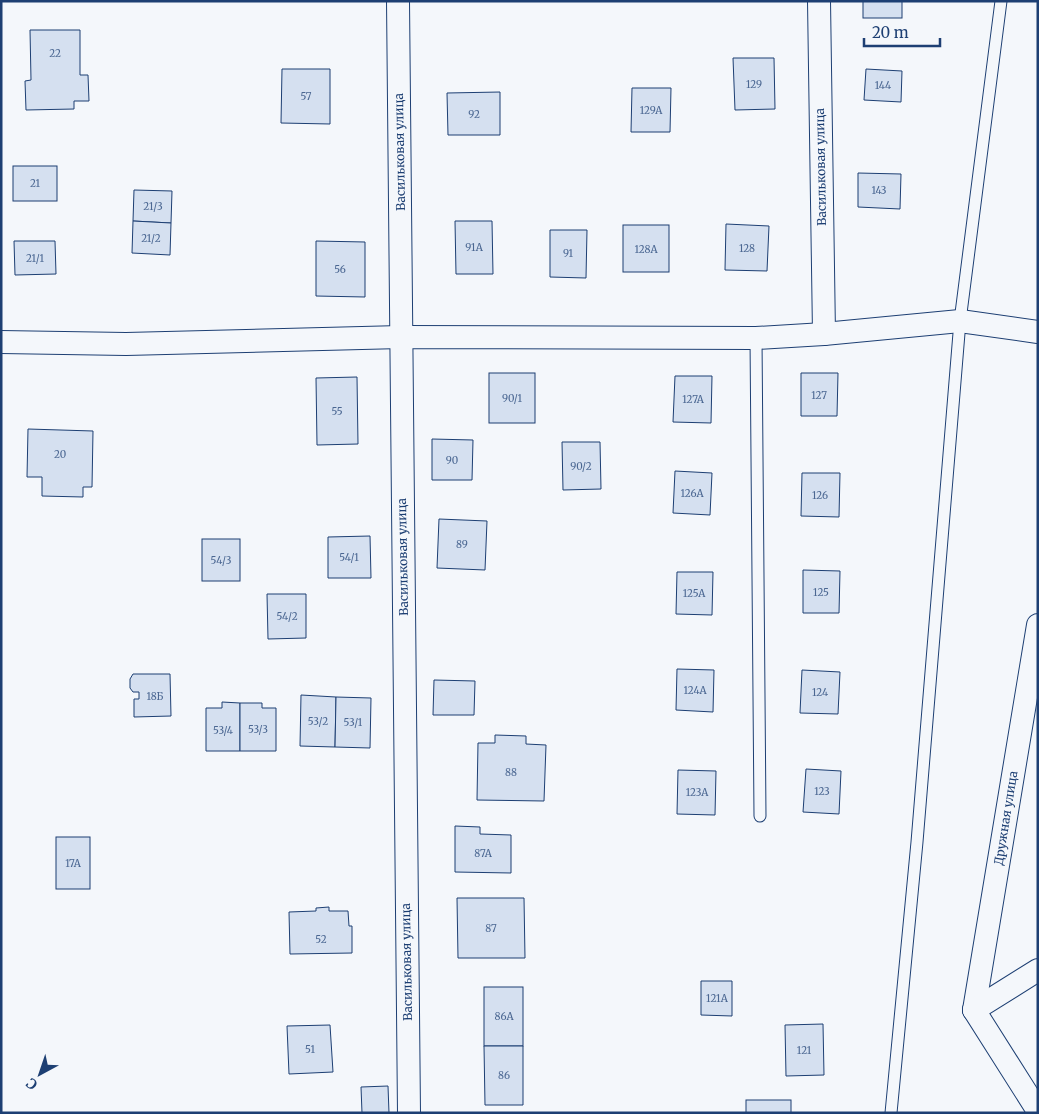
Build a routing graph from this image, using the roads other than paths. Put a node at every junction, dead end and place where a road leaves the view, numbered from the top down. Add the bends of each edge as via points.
1 (398, 1) edge
2 (819, 1) edge
3 (1001, 1) edge
4 (960, 321) junction
5 (1038, 332) edge
6 (824, 334) junction
7 (401, 337) junction
8 (756, 338) junction
9 (1, 342) edge
10 (1038, 625) edge
11 (760, 816) dead end
12 (1038, 970) edge
13 (974, 1010) junction
14 (1038, 1111) edge
15 (409, 1113) edge
16 (890, 1113) edge

1 - 7 street, Васильковая улица
2 - 6 street, Васильковая улица
3 - 4 lane
4 - 5 street
4 - 6 street
4 - 16 lane via 917,842
6 - 8 street
7 - 8 street
7 - 9 street via 126,344
7 - 15 street, Васильковая улица
8 - 11 lane
10 - 13 street, Дружная улица
12 - 13 street
13 - 14 street

